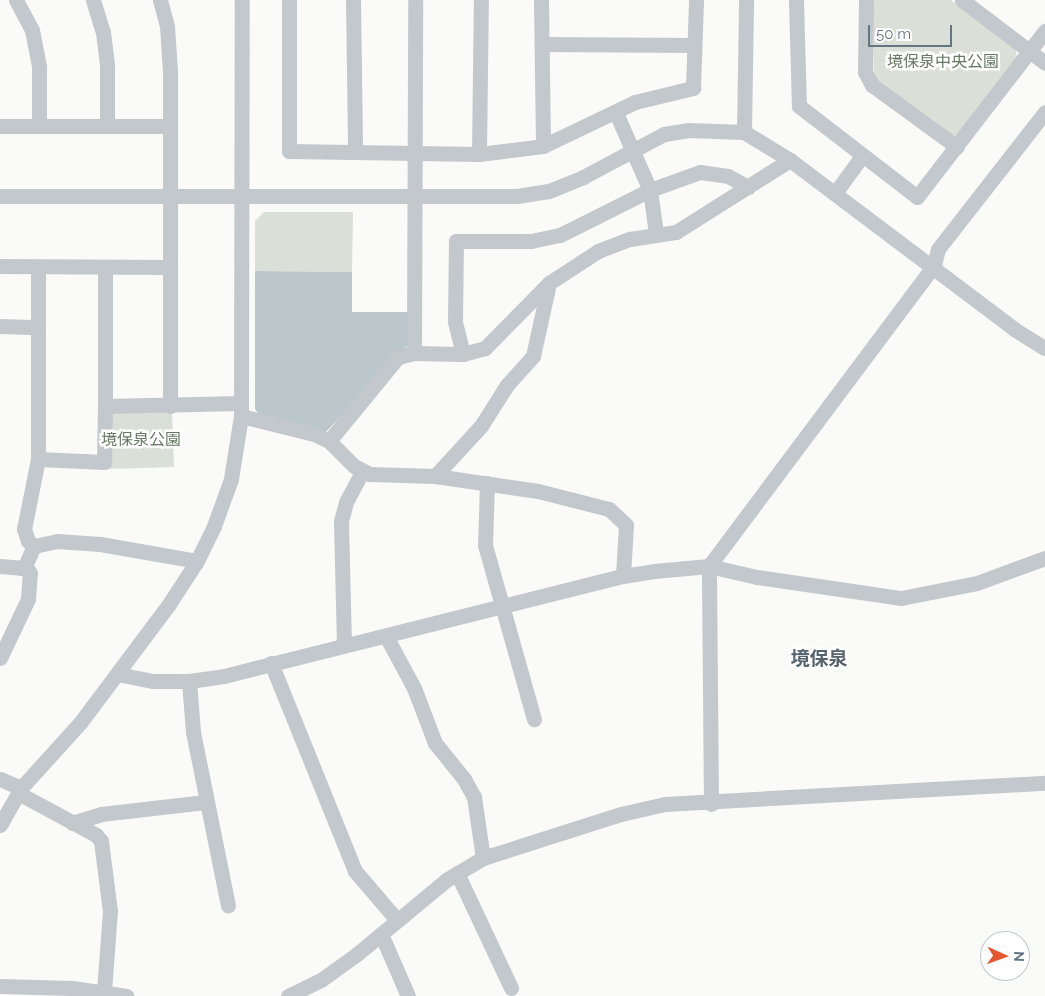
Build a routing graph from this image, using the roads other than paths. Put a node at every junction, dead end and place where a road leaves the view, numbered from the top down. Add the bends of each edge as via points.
1 (16, 0) edge
2 (93, 0) edge
3 (160, 0) edge
4 (242, 0) edge
5 (289, 0) edge
6 (353, 0) edge
7 (415, 0) edge
8 (481, 0) edge
9 (541, 0) edge
10 (696, 0) edge
11 (746, 0) edge
12 (796, 0) edge
13 (866, 0) edge
14 (962, 0) edge
15 (1045, 31) edge
16 (542, 44) junction
17 (694, 45) junction
18 (1030, 52) junction
19 (1045, 63) edge
20 (1045, 112) edge
21 (616, 113) junction
22 (0, 126) edge
23 (39, 126) junction
24 (108, 126) junction
25 (170, 126) junction
26 (744, 132) junction
27 (543, 146) junction
28 (957, 147) junction
29 (633, 151) junction
30 (355, 152) junction
31 (416, 153) junction
32 (479, 154) junction
33 (862, 156) junction
34 (790, 160) junction
35 (748, 187) junction
36 (650, 190) junction
37 (835, 193) junction
38 (242, 195) junction
39 (0, 196) edge
40 (170, 196) junction
41 (416, 197) junction
42 (656, 233) junction
43 (934, 265) junction
44 (0, 266) edge
45 (38, 267) junction
46 (106, 267) junction
47 (170, 267) junction
48 (549, 282) junction
49 (0, 326) edge
50 (38, 327) junction
51 (1045, 348) edge
52 (414, 353) junction
53 (463, 354) junction
54 (105, 406) junction
55 (170, 406) junction
56 (241, 409) junction
57 (329, 441) junction
58 (38, 459) junction
59 (362, 472) junction
60 (436, 476) junction
61 (487, 483) junction
62 (34, 546) junction
63 (1045, 558) edge
64 (197, 561) junction
65 (0, 566) edge
66 (26, 566) junction
67 (709, 566) junction
68 (623, 576) junction
69 (505, 607) junction
70 (386, 636) junction
71 (344, 645) junction
72 (0, 658) edge
73 (271, 664) junction
74 (117, 674) junction
75 (189, 681) junction
76 (534, 719) dead end
77 (0, 779) edge
78 (1045, 783) edge
79 (20, 790) junction
80 (206, 802) junction
81 (711, 804) junction
82 (72, 823) junction
83 (0, 824) edge
84 (483, 858) junction
85 (458, 873) junction
86 (228, 906) dead end
87 (397, 920) junction
88 (381, 934) junction
89 (511, 988) dead end
90 (5, 989) edge
91 (104, 991) junction
92 (125, 996) edge
93 (288, 996) edge
94 (408, 996) edge

1 - 23 street via 32,30 39,67
2 - 24 street via 107,67
3 - 25 street via 167,26
4 - 38 street
5 - 30 street via 289,151
6 - 30 street
7 - 31 street
8 - 32 street
9 - 16 street
10 - 17 street
11 - 26 street
12 - 33 street via 799,106
13 - 28 street via 865,72 872,85
14 - 18 street
15 - 18 street
16 - 17 street
16 - 27 street
17 - 21 street via 693,88 635,102
18 - 19 street
18 - 28 street
20 - 43 street via 938,248
21 - 27 street
21 - 29 street
22 - 23 street
23 - 24 street
24 - 25 street
25 - 40 street
26 - 29 street via 688,130 664,134
26 - 34 street
27 - 32 street
28 - 33 street via 917,198
29 - 36 street
29 - 41 street via 549,191 517,196
30 - 31 street
31 - 32 street
31 - 41 street
33 - 37 street
34 - 35 street
34 - 37 street
35 - 36 street via 728,176 700,172
35 - 42 street via 676,232
36 - 42 street
36 - 53 street via 560,235 531,241 456,241 455,321
37 - 43 street
38 - 40 street
38 - 41 street
38 - 56 street
39 - 40 street
40 - 47 street
41 - 52 street
42 - 48 street via 598,251
43 - 51 street via 1014,329
43 - 67 street
44 - 45 street
45 - 46 street
45 - 50 street
46 - 47 street
46 - 54 street
47 - 55 street
48 - 53 street via 486,348
48 - 60 street via 533,356 506,385 482,426
49 - 50 street
50 - 58 street
52 - 53 street
52 - 57 street via 398,357
54 - 55 street
54 - 58 street via 104,462
55 - 56 street
56 - 57 street
56 - 64 street via 231,479
57 - 59 street
58 - 62 street via 24,529
59 - 60 street
59 - 71 street via 341,521
60 - 61 street
61 - 68 street via 538,491 609,509 626,525
61 - 69 street via 485,545
62 - 64 street via 57,541 100,544
62 - 66 street
63 - 67 street via 977,582 900,598 757,577
64 - 74 street
65 - 66 street
66 - 72 street via 30,573 28,599
67 - 68 street
67 - 81 street
68 - 69 street
69 - 70 street
69 - 76 street
70 - 71 street
70 - 84 street via 414,688 435,743 474,797
71 - 73 street
73 - 75 street
73 - 87 street via 356,870
74 - 75 street via 153,681
74 - 79 street via 80,723
75 - 80 street via 193,732
77 - 79 street
78 - 81 street
79 - 82 street
79 - 83 street
80 - 82 street via 101,814
80 - 86 street
81 - 84 street via 665,804 621,814
82 - 91 street via 96,835 104,849 110,911
84 - 85 street
85 - 87 street
85 - 89 street
87 - 88 street
88 - 93 street via 321,980
88 - 94 street
90 - 91 street
91 - 92 street

